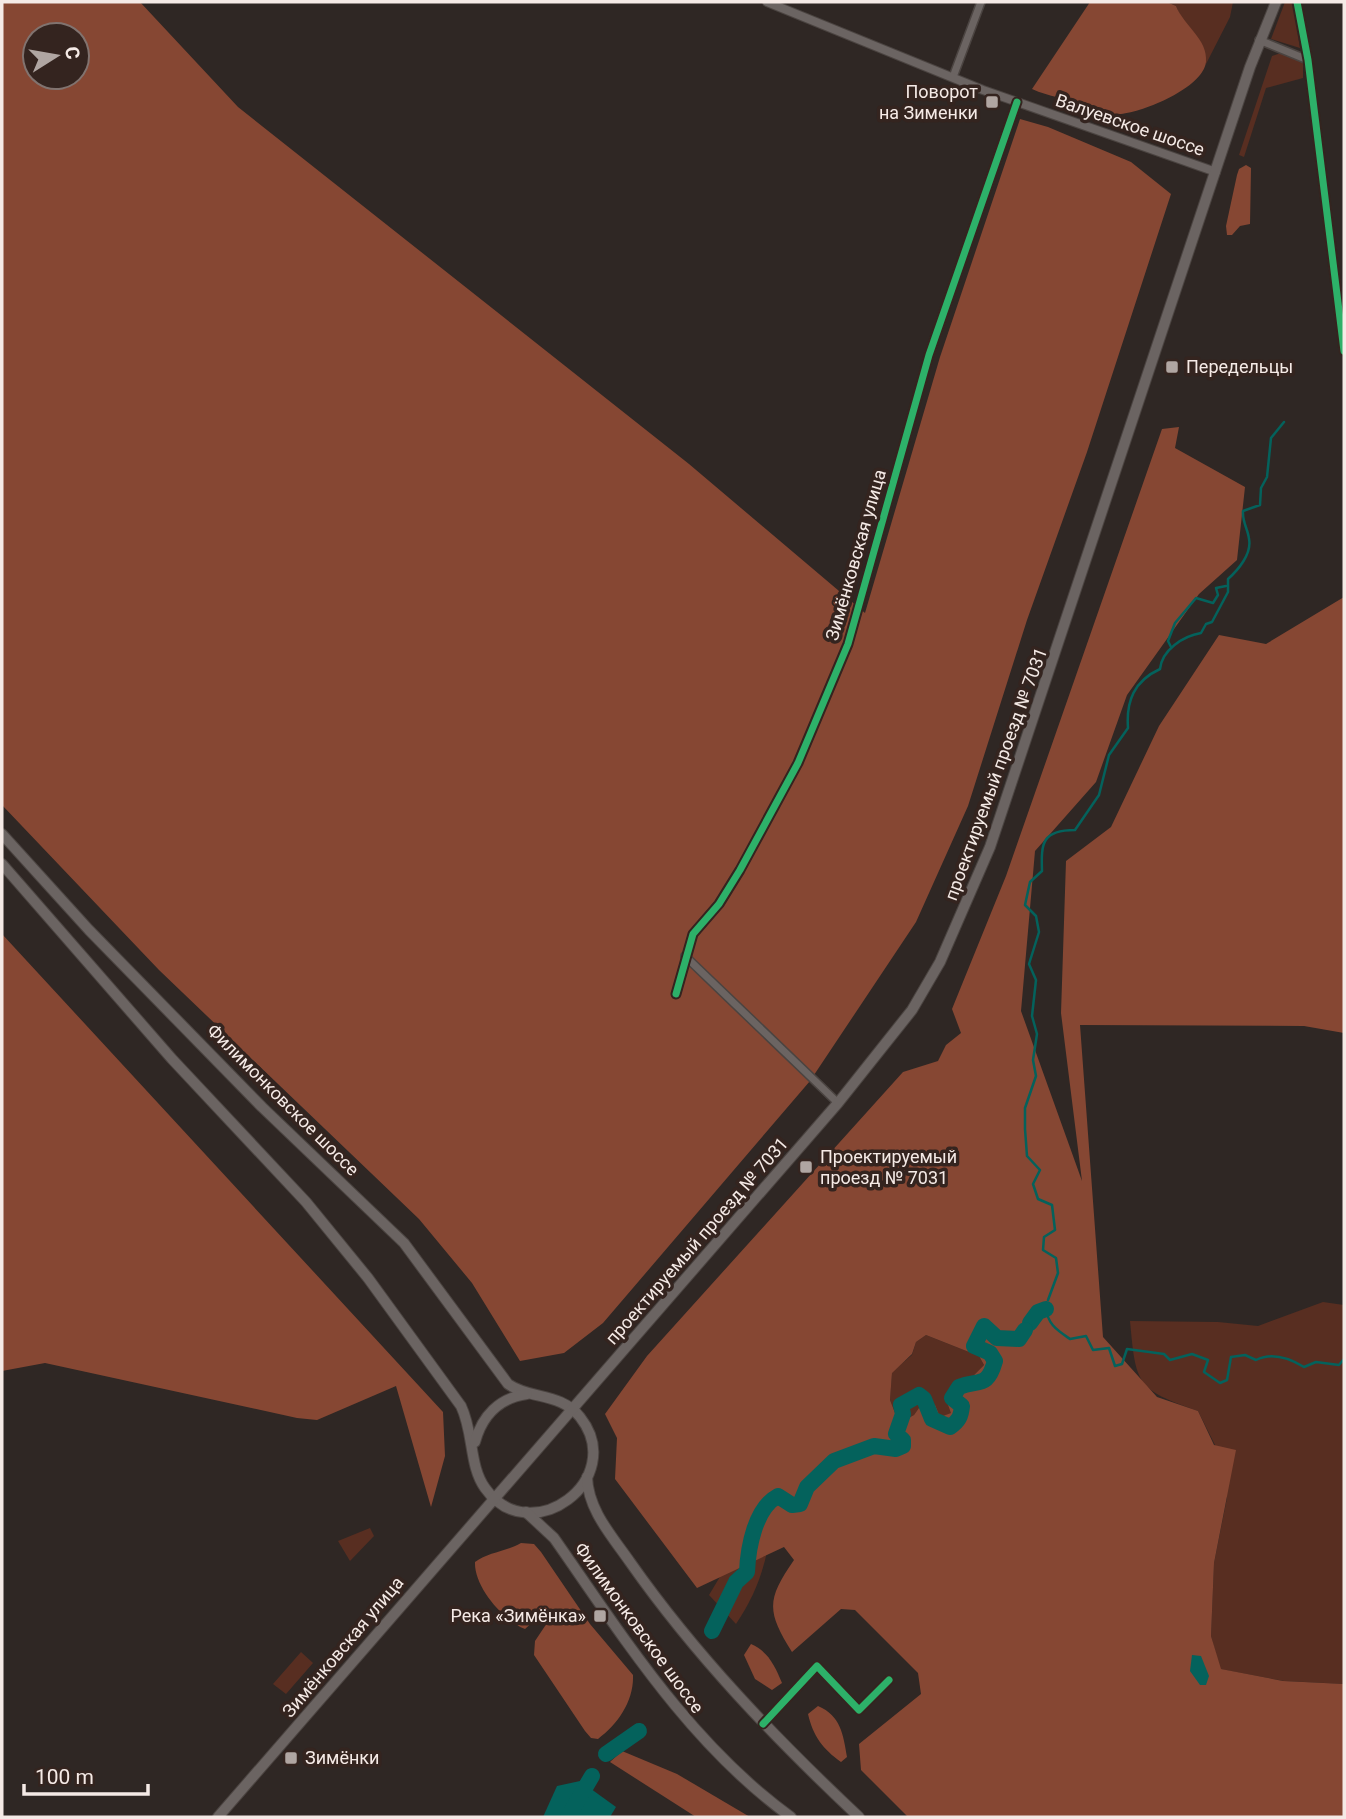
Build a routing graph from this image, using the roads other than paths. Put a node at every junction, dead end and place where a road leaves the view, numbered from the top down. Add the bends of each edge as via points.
1 (768, 2) edge
2 (981, 2) edge
3 (1276, 2) edge
4 (1297, 2) edge
5 (1259, 40) junction
6 (1308, 60) junction
7 (953, 77) junction
8 (1017, 102) junction
9 (1216, 172) junction
10 (1344, 351) edge
11 (2, 834) edge
12 (2, 864) edge
13 (685, 956) junction
14 (676, 994) dead end
15 (838, 1102) junction
16 (532, 1394) junction
17 (573, 1409) junction
18 (474, 1446) junction
19 (587, 1477) junction
20 (496, 1500) junction
21 (526, 1512) junction
22 (889, 1680) dead end
23 (763, 1724) junction
24 (218, 1817) edge
25 (791, 1817) edge
26 (859, 1817) edge

1 - 7 street, Валуевское шоссе
2 - 7 street
3 - 5 main road, Валуевское шоссе
4 - 6 street
5 - 6 street
5 - 9 main road, Валуевское шоссе
6 - 10 street
7 - 8 street, Валуевское шоссе
8 - 9 street, Валуевское шоссе
8 - 13 street, Зимёнковская улица via 929,355 848,644 798,763 740,870 693,934
9 - 15 main road, проектируемый проезд № 7031 via 981,871 940,962 912,1010
11 - 16 main road, Филимонковское шоссе via 262,1107 404,1243 508,1384
12 - 18 main road via 172,1059 306,1202 368,1278 461,1406
13 - 14 street, Зимёнковская улица
13 - 15 street
15 - 17 main road, проектируемый проезд № 7031
16 - 17 main road, Филимонковское шоссе via 555,1398
16 - 18 main road via 508,1399 493,1409 482,1422
17 - 19 main road, Филимонковское шоссе via 592,1445
17 - 20 main road, проектируемый проезд № 7031
18 - 20 main road via 480,1480
19 - 21 main road via 572,1498 558,1507
19 - 23 main road, Филимонковское шоссе via 591,1504 637,1572 682,1633
20 - 21 main road, Филимонковское шоссе
20 - 24 main road, Зимёнковская улица via 435,1563
21 - 25 main road, Филимонковское шоссе via 554,1538 689,1725 738,1774
22 - 23 street via 859,1710 817,1666
23 - 26 main road, Филимонковское шоссе

